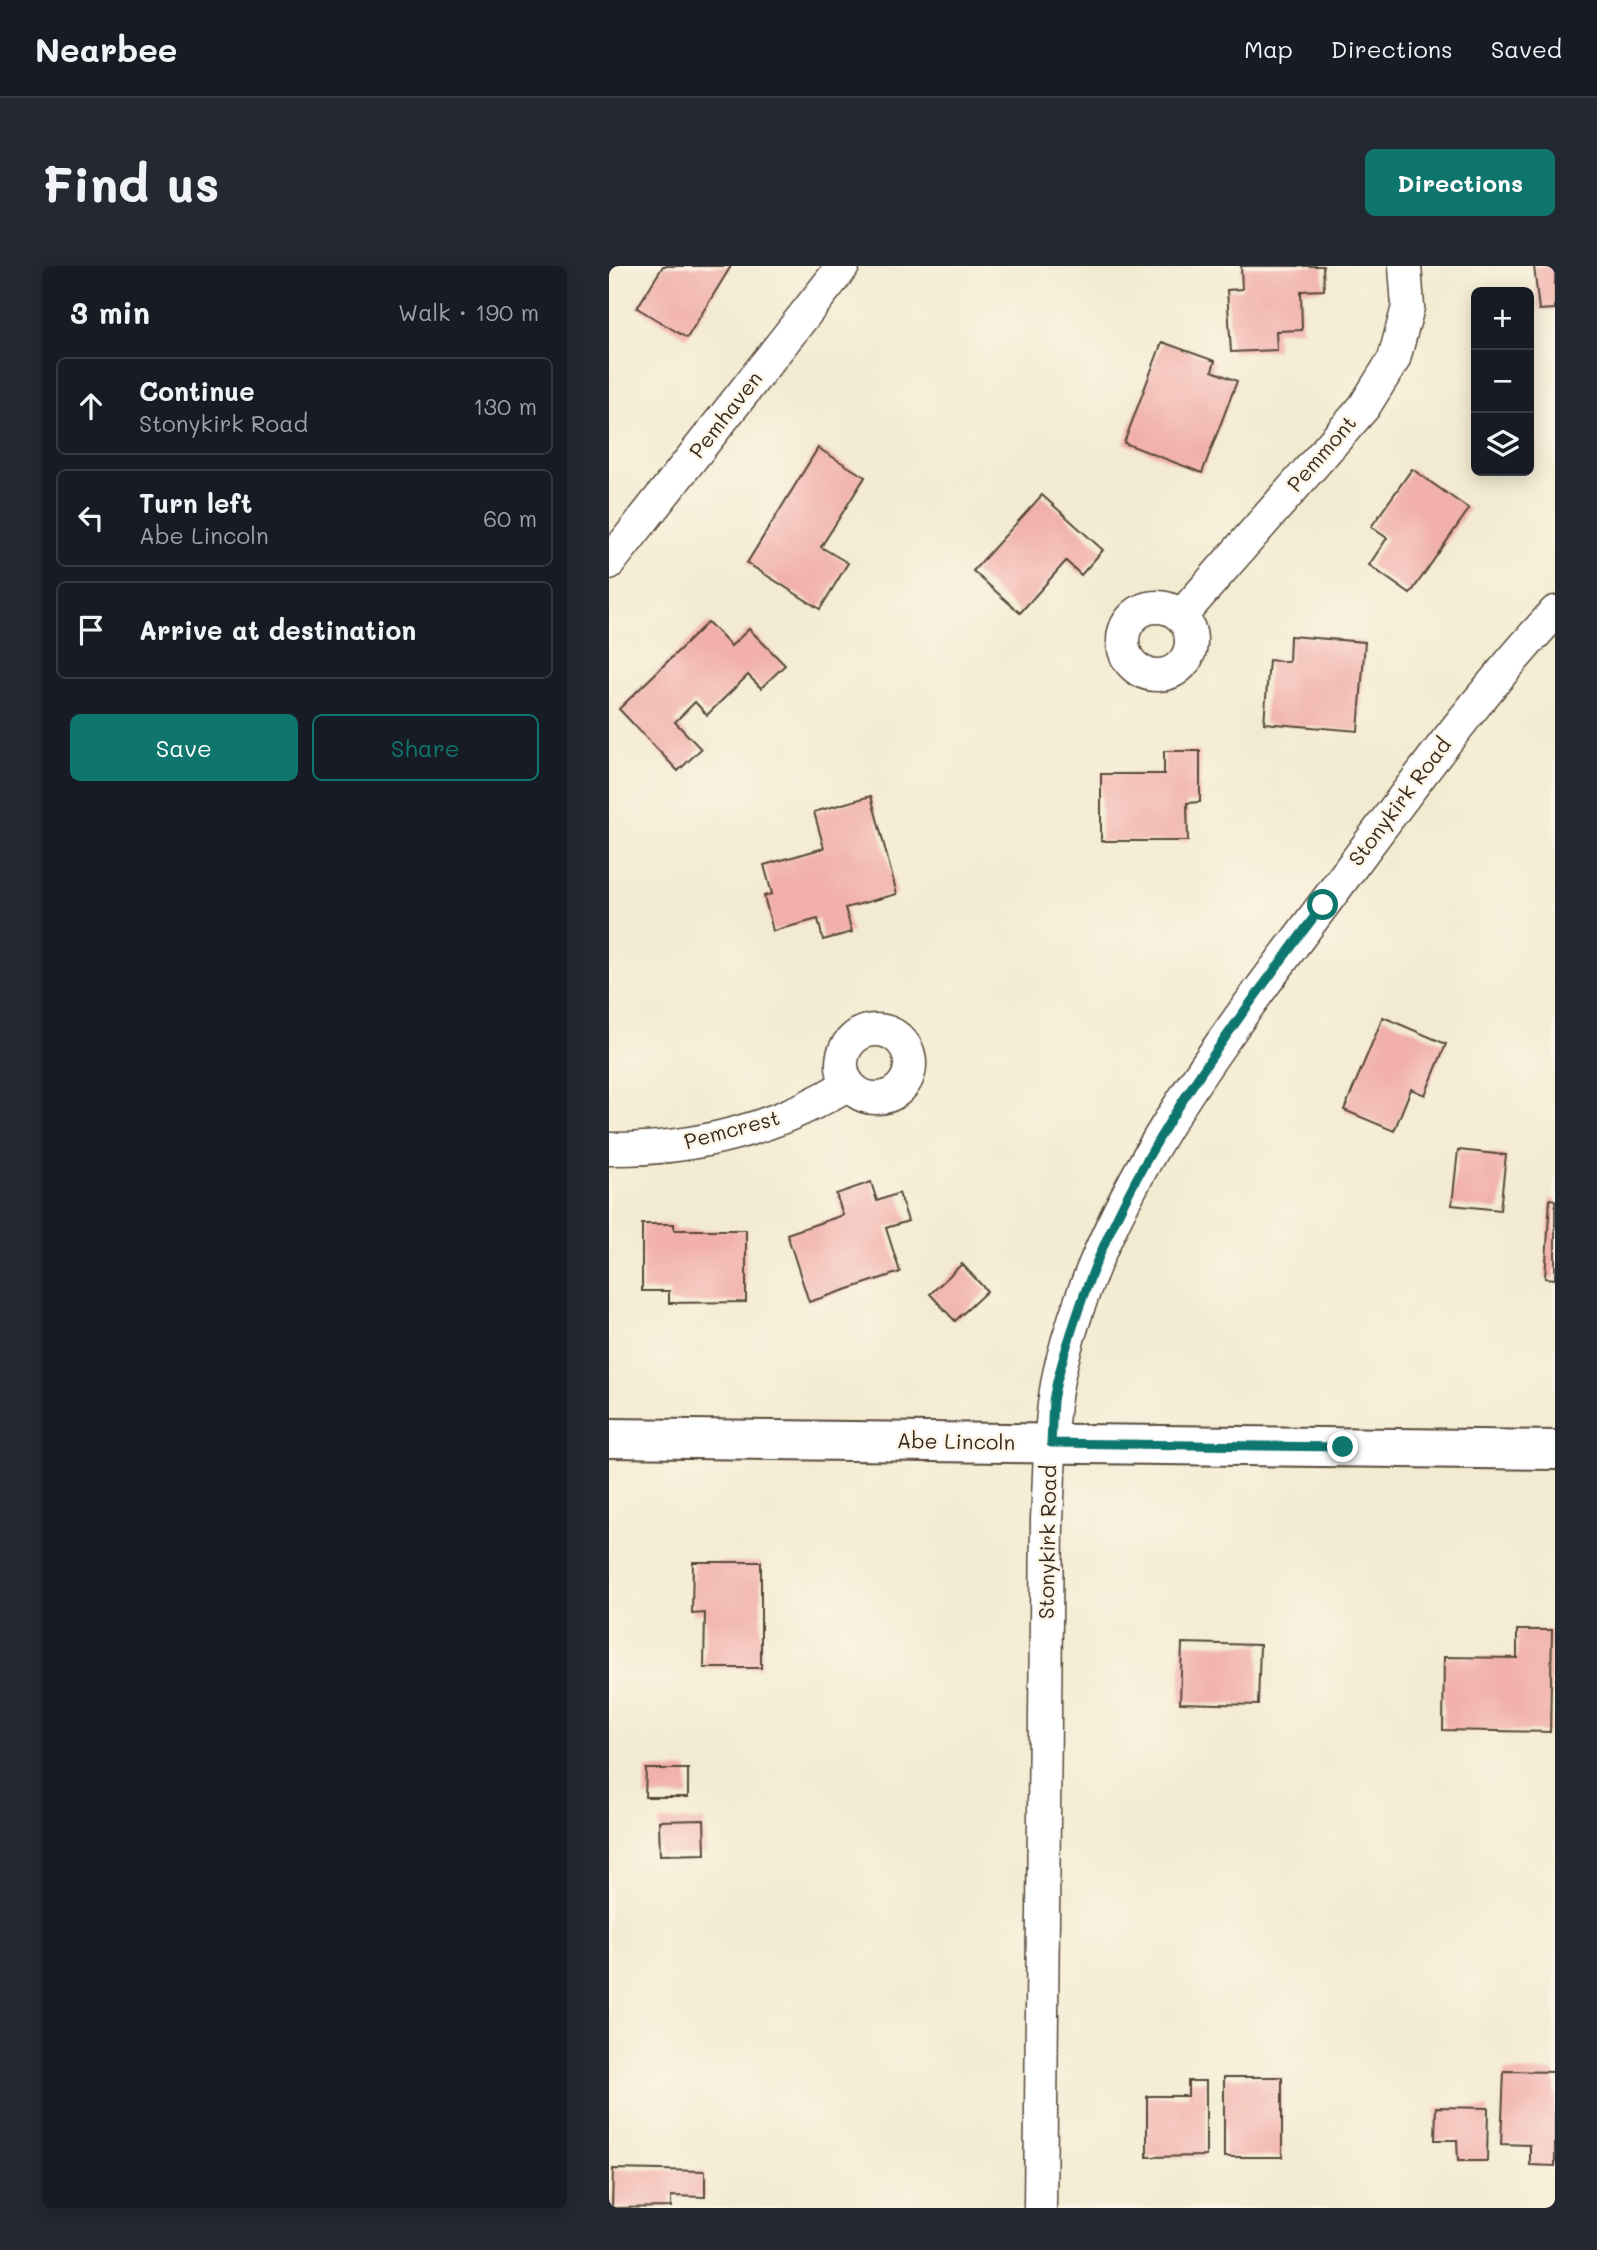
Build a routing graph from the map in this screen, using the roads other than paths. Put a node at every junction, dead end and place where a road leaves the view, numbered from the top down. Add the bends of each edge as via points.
1 (843, 266) edge
2 (1405, 266) edge
3 (609, 563) edge
4 (1555, 612) edge
5 (1181, 616) dead end
6 (848, 1084) dead end
7 (609, 1149) edge
8 (609, 1438) edge
9 (1051, 1443) junction
10 (1555, 1450) edge
11 (1040, 2208) edge

1 - 3 street, Pemhaven
2 - 5 street, Pemmont via 1408,307 1394,359 1370,397
4 - 9 street, Stonykirk Road via 1435,754 1210,1056 1154,1147 1105,1239 1081,1301 1053,1400
6 - 7 street, Pemcrest via 752,1129 666,1147
8 - 9 street, Abe Lincoln
9 - 10 street, Abe Lincoln
9 - 11 street, Stonykirk Road

